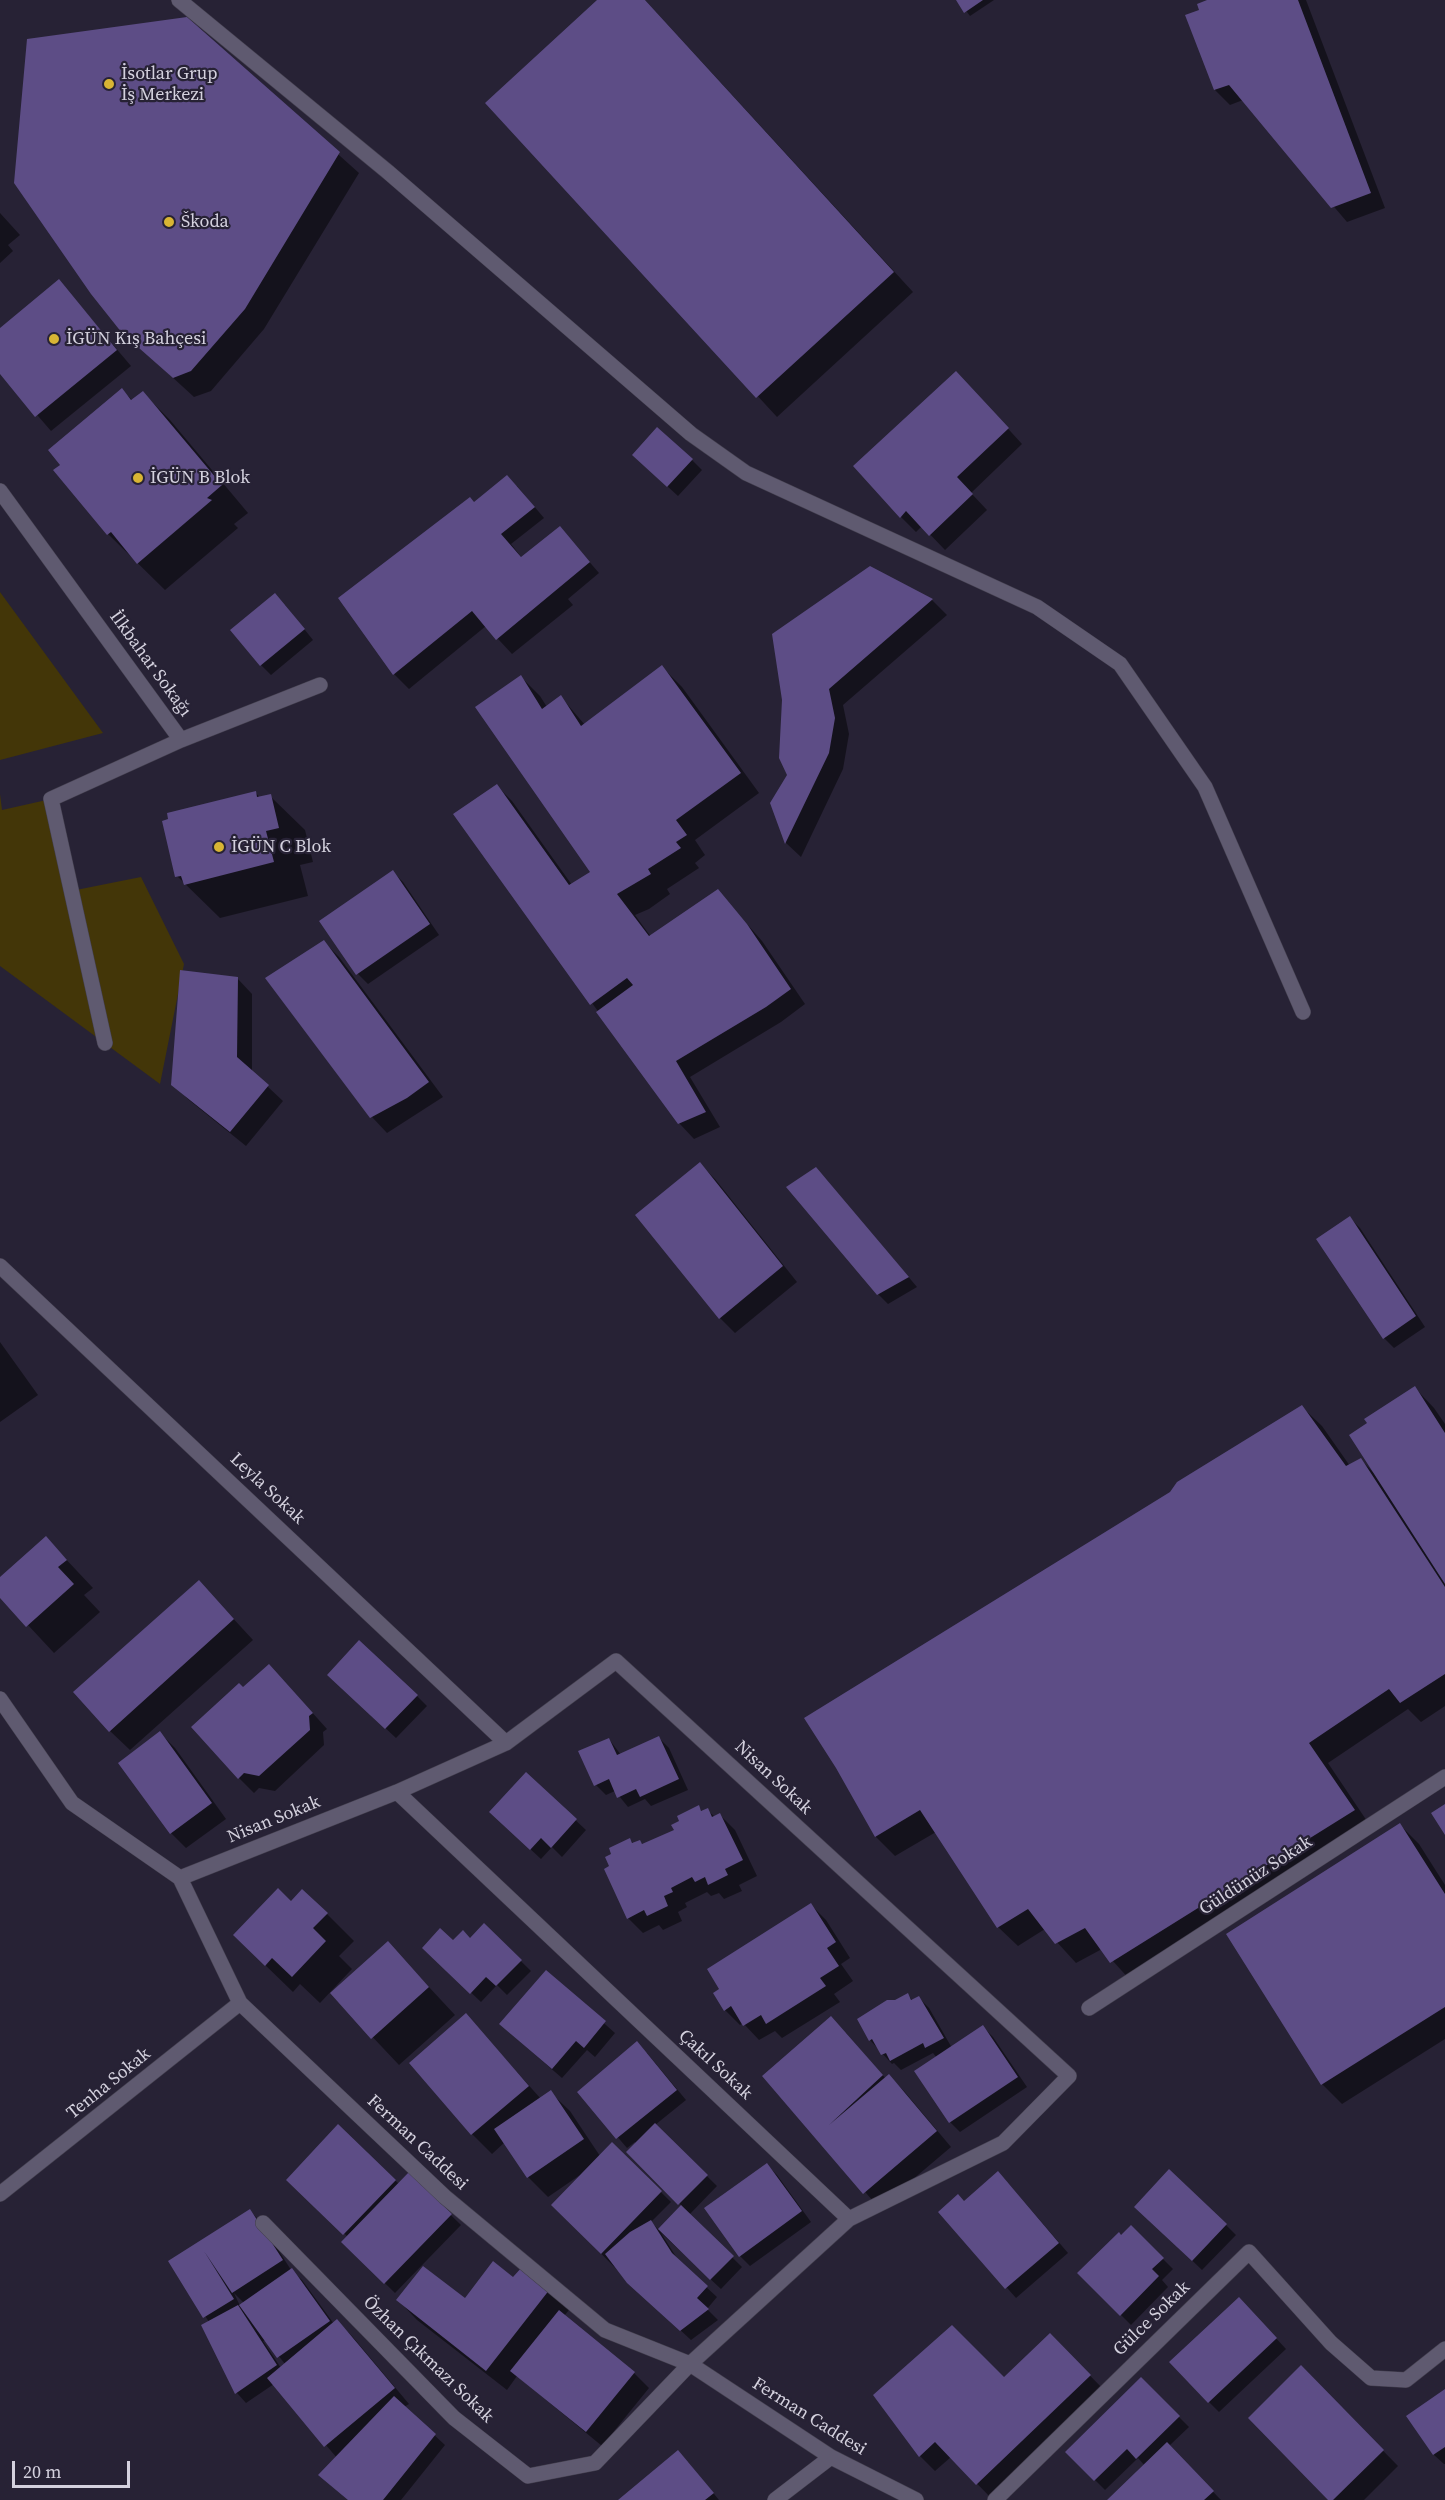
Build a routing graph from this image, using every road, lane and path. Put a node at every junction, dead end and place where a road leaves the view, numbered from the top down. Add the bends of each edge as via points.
1 (179, 0) edge
2 (0, 491) edge
3 (320, 685) dead end
4 (181, 740) junction
5 (1303, 1012) dead end
6 (105, 1043) dead end
7 (0, 1266) edge
8 (0, 1699) edge
9 (506, 1743) junction
10 (1445, 1777) edge
11 (397, 1792) junction
12 (180, 1878) junction
13 (240, 2003) junction
14 (1089, 2008) dead end
15 (0, 2194) edge
16 (849, 2218) junction
17 (263, 2223) dead end
18 (1445, 2349) edge
19 (690, 2364) junction
20 (831, 2457) junction
21 (775, 2500) edge
22 (916, 2500) edge
23 (995, 2500) edge

1 - 5 street via 388,172 691,434 746,473 1037,607 1120,664 1205,788
2 - 4 street, İlkbahar Sokağı
3 - 4 street, İlkbahar Sokağı
4 - 6 street via 51,799
7 - 9 street, Leyla Sokak
8 - 12 street, Ferman Caddesi via 72,1803
9 - 11 street, Nisan Sokak
9 - 16 street, Nisan Sokak via 616,1661 1069,2076 1003,2143
10 - 14 street, Güldünüz Sokak
11 - 12 street, Nisan Sokak
11 - 16 street, Çakıl Sokak
12 - 13 street, Ferman Caddesi
13 - 15 street, Tenha Sokak
13 - 19 street, Ferman Caddesi via 445,2197 605,2330
16 - 19 street
17 - 19 street, Özhan Çıkmazı Sokak via 454,2418 528,2476 595,2463
18 - 23 street, Gülce Sokak via 1406,2380 1371,2378 1331,2343 1249,2252
19 - 20 street, Ferman Caddesi
20 - 21 street
20 - 22 street, Ferman Caddesi

